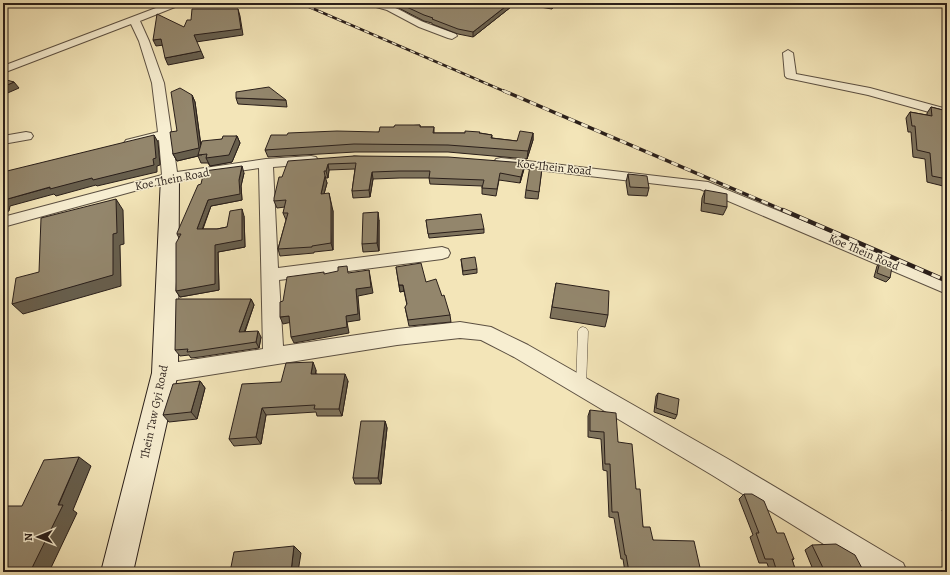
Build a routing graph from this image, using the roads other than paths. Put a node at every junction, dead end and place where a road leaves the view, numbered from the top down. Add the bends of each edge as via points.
1 (177, 3) edge
2 (372, 3) edge
3 (402, 3) edge
4 (390, 8) junction
5 (134, 19) junction
6 (452, 36) dead end
7 (788, 53) dead end
8 (3, 70) edge
9 (947, 113) edge
10 (165, 134) junction
11 (26, 136) dead end
12 (3, 140) edge
13 (119, 146) edge
14 (323, 159) edge
15 (486, 161) edge
16 (266, 163) junction
17 (170, 177) junction
18 (3, 222) edge
19 (442, 253) dead end
20 (271, 275) junction
21 (947, 286) edge
22 (582, 332) dead end
23 (273, 356) junction
24 (165, 373) junction
25 (581, 386) junction
26 (890, 570) edge
27 (117, 572) edge

1 - 5 street
2 - 4 street
3 - 4 street
4 - 6 street via 422,25
5 - 8 street
5 - 10 street via 158,83
7 - 9 street via 791,76 870,92
10 - 13 street
10 - 17 street
11 - 12 street
14 - 16 street, Koe Thein Road
15 - 21 street, Koe Thein Road via 703,185
16 - 17 street, Koe Thein Road
16 - 20 street
17 - 18 street, Koe Thein Road
17 - 24 street, Thein Taw Gyi Road
19 - 20 street
20 - 23 street
22 - 25 lane
23 - 24 street
23 - 25 street via 460,330 484,333
24 - 27 street, Thein Taw Gyi Road
25 - 26 street

